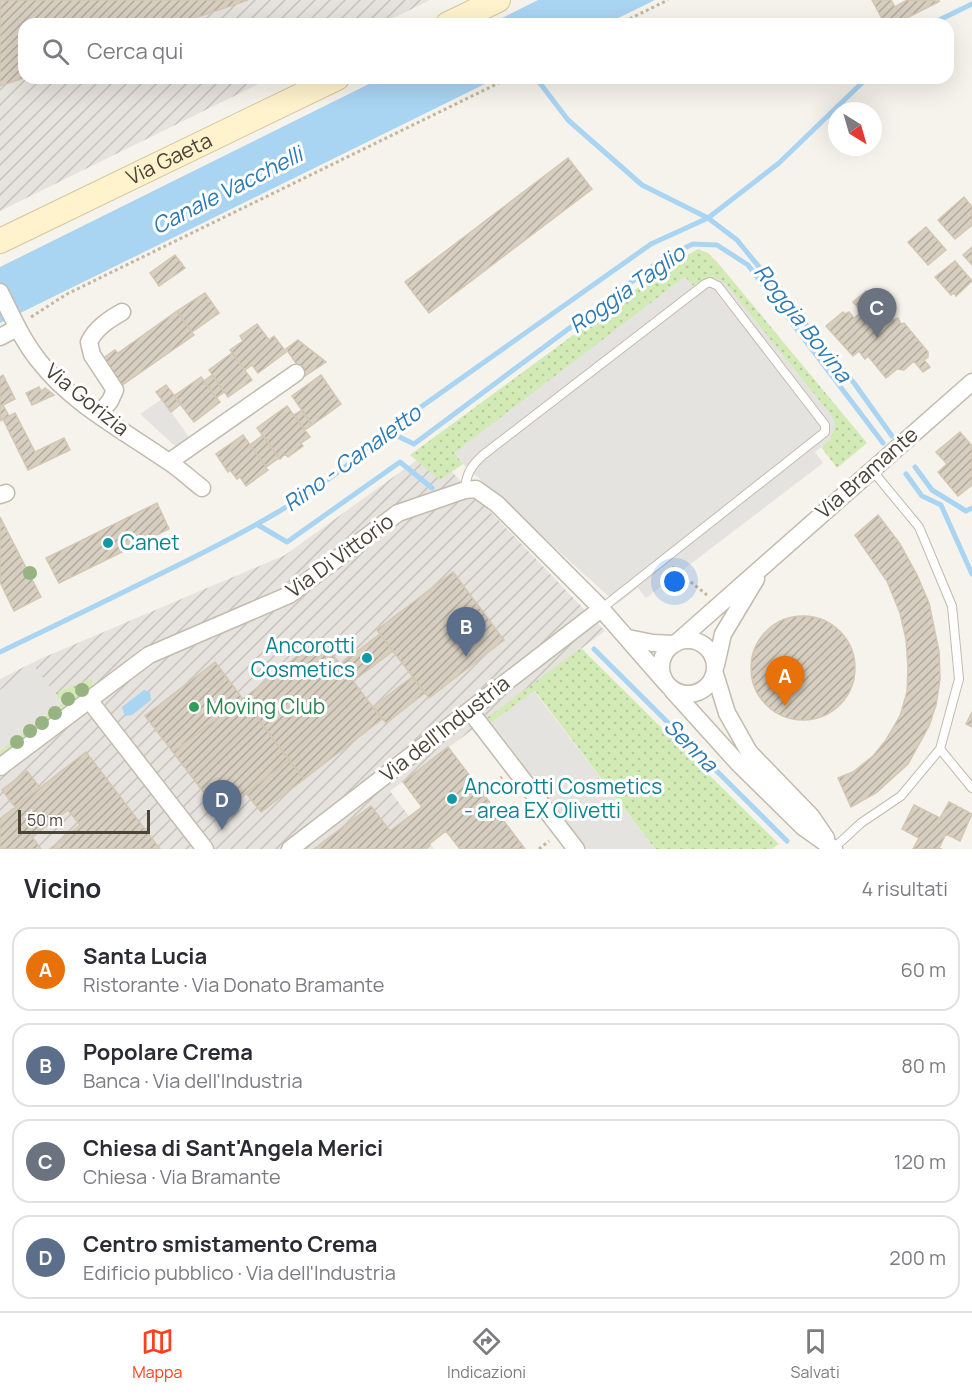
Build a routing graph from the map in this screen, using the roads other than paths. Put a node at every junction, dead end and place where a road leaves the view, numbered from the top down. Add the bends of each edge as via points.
1 (498, 0) edge
2 (460, 18) edge
3 (325, 84) edge
4 (0, 241) edge
5 (0, 292) edge
6 (122, 312) dead end
7 (15, 322) junction
8 (0, 337) edge
9 (296, 373) dead end
10 (971, 386) edge
11 (99, 414) junction
12 (169, 462) junction
13 (871, 469) junction
14 (202, 488) dead end
15 (465, 489) junction
16 (768, 561) junction
17 (601, 609) junction
18 (628, 638) junction
19 (675, 644) junction
20 (716, 669) junction
21 (669, 686) junction
22 (89, 700) junction
23 (470, 711) junction
24 (940, 749) junction
25 (0, 767) edge
26 (972, 788) edge
27 (205, 849) edge
28 (290, 849) edge
29 (576, 849) edge
30 (833, 849) edge

1 - 2 main road
3 - 4 main road, Via Gaeta
5 - 7 street, Via Gorizia
6 - 11 street via 93,333 88,342 92,355 116,390
7 - 8 street
7 - 11 street, Via Gorizia via 38,360 59,383
9 - 12 street
10 - 13 street, Via Bramante
11 - 12 street, Via Gorizia
12 - 14 street, Via Gorizia
13 - 16 street, Via Bramante
13 - 24 lane via 919,527 952,606 959,679
15 - 17 street via 476,489 497,504
15 - 17 lane via 470,468 483,455 705,284 715,283 826,428 823,435
15 - 22 street, Via Di Vittorio via 398,513 289,595 149,655
16 - 19 street, Via Bramante
16 - 20 street, Via Bramante via 723,634
17 - 18 street
17 - 23 street, Via dell'Industria
18 - 19 street
18 - 21 street
19 - 20 street via 683,640 702,643 709,649
19 - 21 street via 663,658 662,675
20 - 21 street via 712,682 698,693 689,694
20 - 30 street via 727,713 749,752 811,816
21 - 30 street via 753,778 803,827
22 - 25 street, Via Di Vittorio
22 - 27 street
23 - 28 street, Via dell'Industria
23 - 29 street
24 - 26 lane
24 - 30 lane via 901,796 861,823

